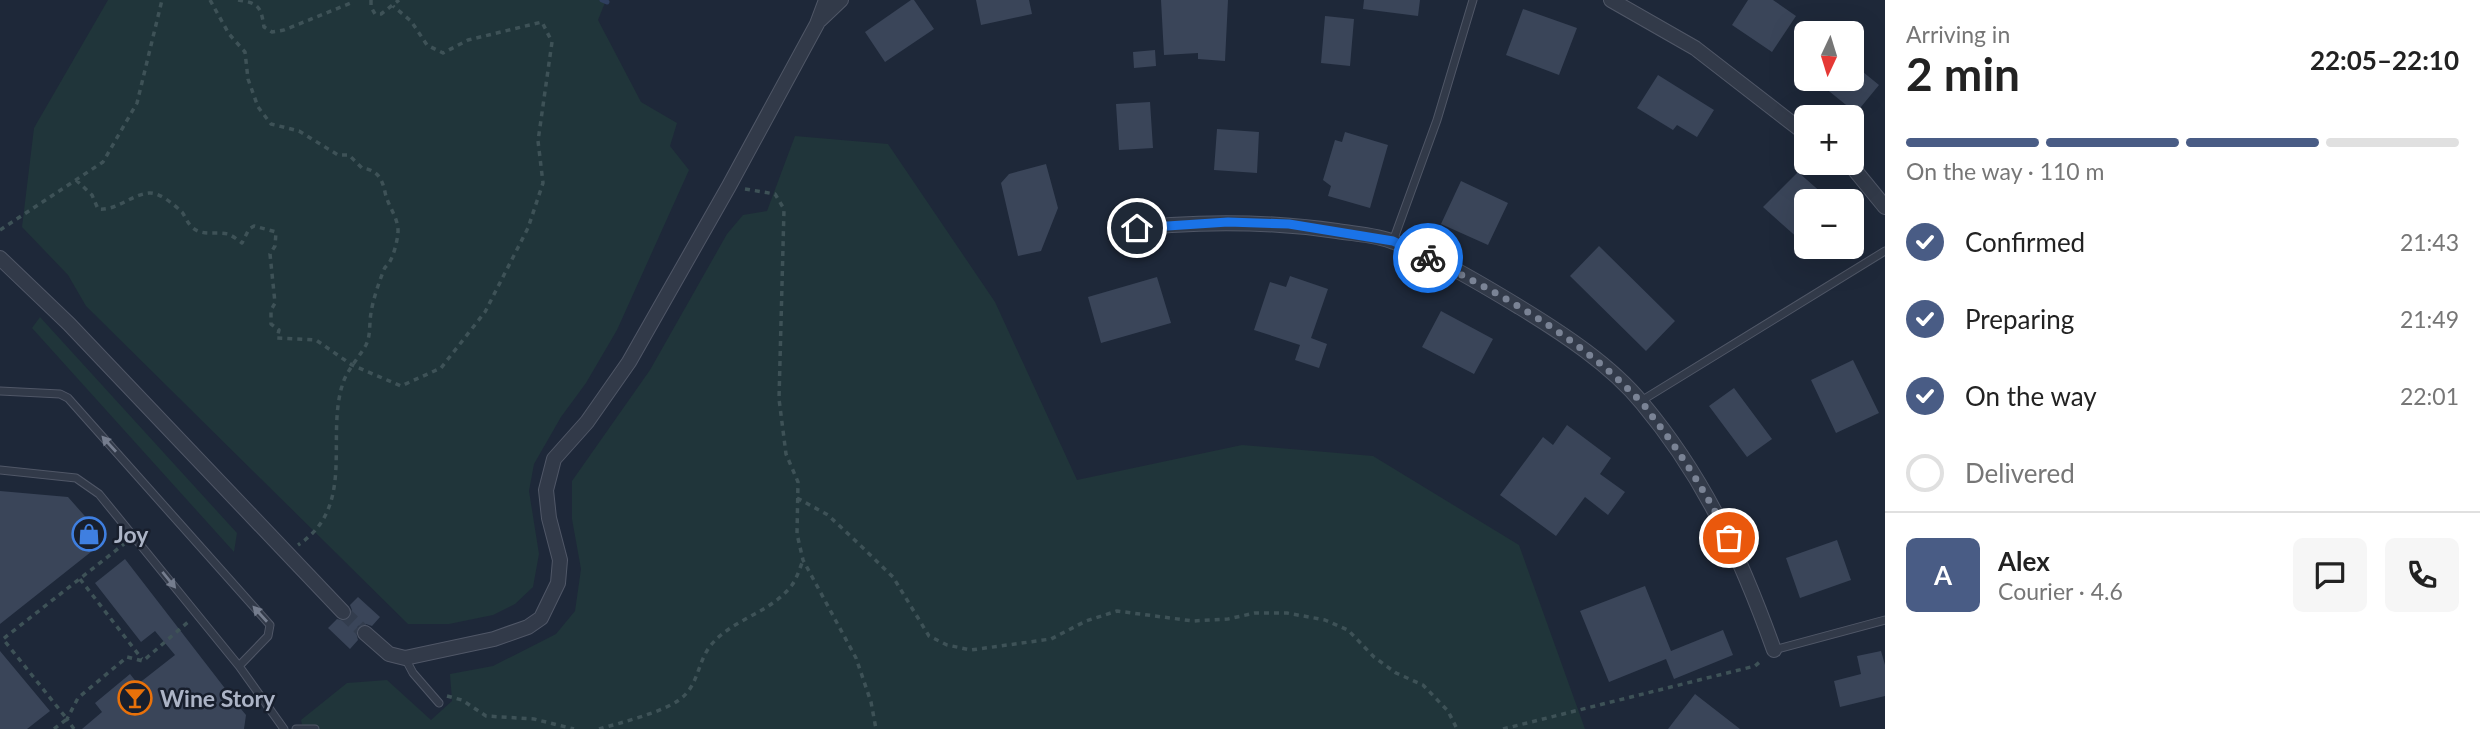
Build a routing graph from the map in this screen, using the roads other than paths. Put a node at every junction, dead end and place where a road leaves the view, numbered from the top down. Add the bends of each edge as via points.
1 (825, 0) edge
2 (841, 0) edge
3 (1474, 0) edge
4 (1611, 0) edge
5 (817, 24) junction
6 (1794, 125) edge
7 (1859, 175) edge
8 (1885, 207) edge
9 (1115, 230) dead end
10 (1393, 241) junction
11 (1885, 251) edge
12 (0, 258) edge
13 (0, 391) edge
14 (1641, 401) junction
15 (0, 470) edge
16 (343, 612) tunnel mouth
17 (1885, 620) edge
18 (365, 633) tunnel mouth
19 (1774, 650) joint
20 (405, 658) junction
21 (239, 666) junction
22 (439, 703) road end
23 (284, 729) edge
24 (296, 729) edge
25 (315, 729) edge

1 - 5 street
2 - 5 street
3 - 10 lane
4 - 6 street via 1695,48
5 - 20 street via 629,362 587,422 554,458 546,491 560,560 558,583 541,618 494,639
7 - 8 street
9 - 10 street via 1240,222 1289,224
10 - 14 street via 1480,283 1554,328
11 - 14 lane
12 - 16 street via 69,324
21 -> 13 lane via 268,636 270,625 68,398
14 - 19 street via 1689,465 1720,519
15 -> 21 lane via 76,478 99,494
17 - 19 lane
18 - 20 street via 388,654
20 - 22 lane
21 - 23 lane
24 - 25 lane

